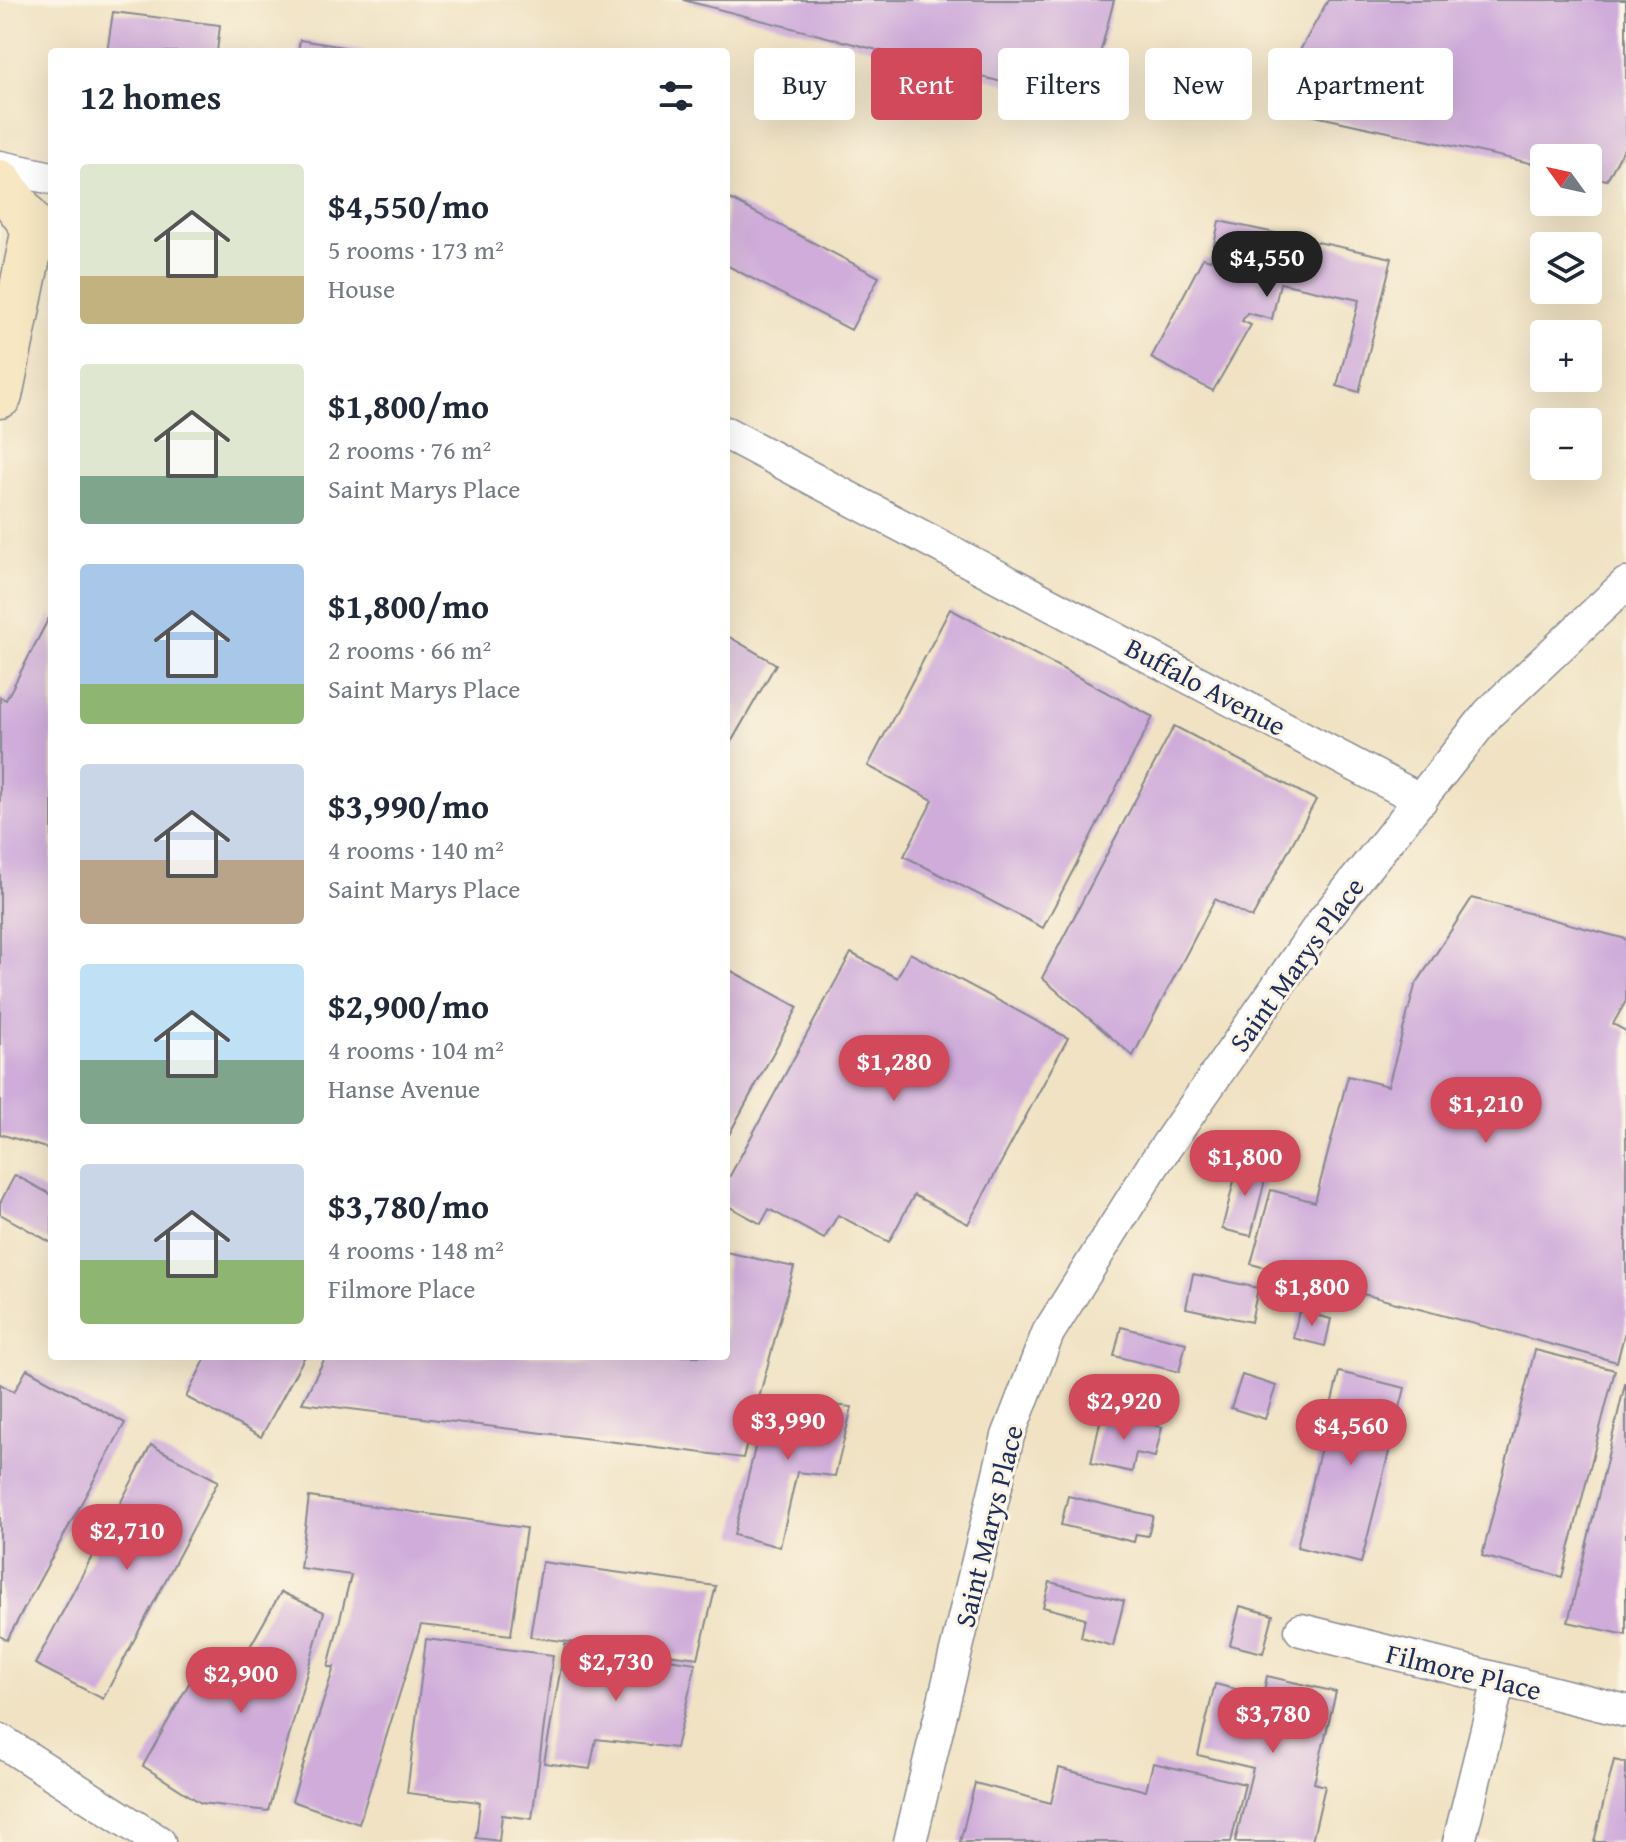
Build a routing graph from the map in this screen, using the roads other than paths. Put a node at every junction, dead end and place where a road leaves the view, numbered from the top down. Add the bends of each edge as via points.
1 (0, 167) edge
2 (48, 177) edge
3 (0, 182) edge
4 (0, 396) edge
5 (730, 435) edge
6 (1626, 584) edge
7 (1421, 800) junction
8 (1301, 1630) dead end
9 (1499, 1680) junction
10 (1626, 1711) edge
11 (0, 1740) edge
12 (159, 1842) edge
13 (910, 1842) edge
14 (1459, 1842) edge

1 - 2 street
3 - 4 main road via 34,228
5 - 7 street, Buffalo Avenue
6 - 7 street via 1489,713
7 - 13 street, Saint Marys Place via 1320,925 1154,1164 1048,1333 1008,1436
8 - 9 street, Filmore Place
9 - 10 street, Filmore Place
9 - 14 street
11 - 12 street

